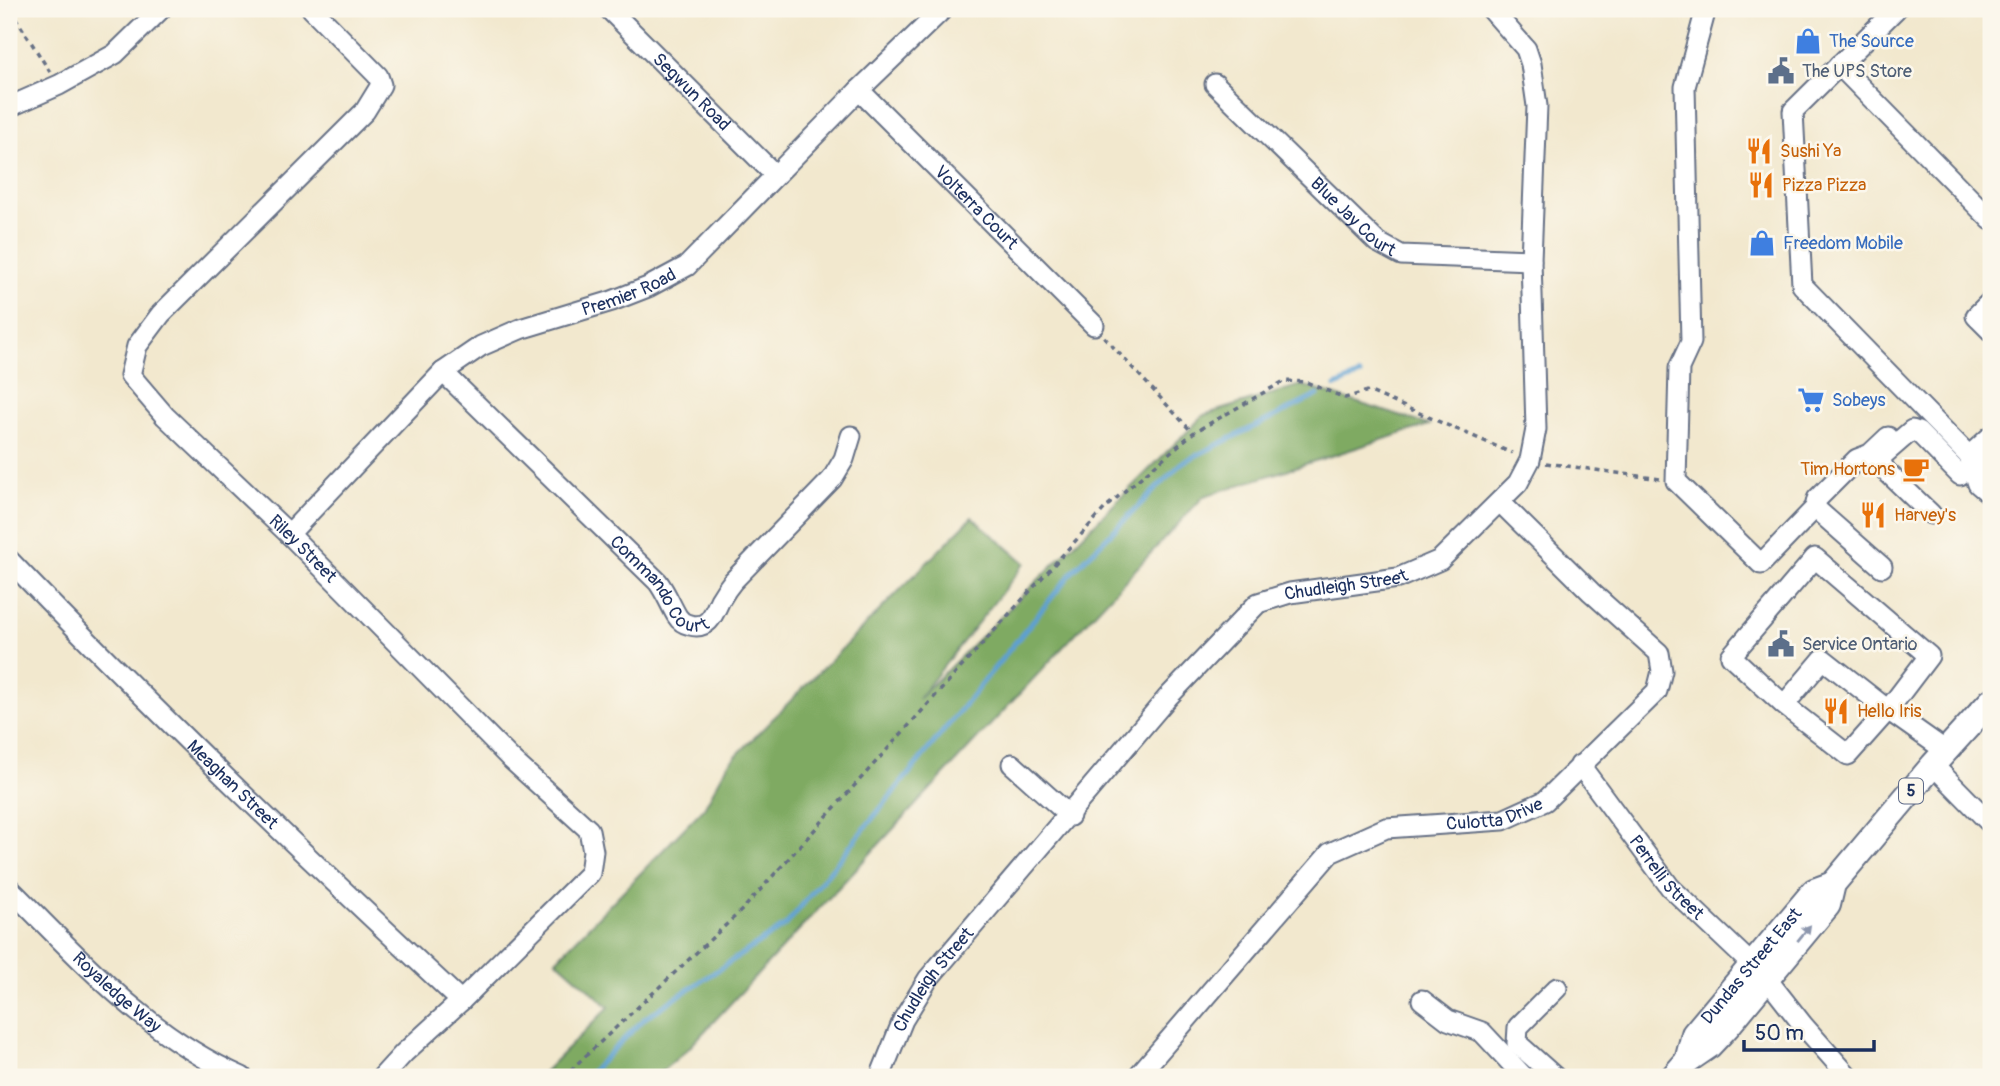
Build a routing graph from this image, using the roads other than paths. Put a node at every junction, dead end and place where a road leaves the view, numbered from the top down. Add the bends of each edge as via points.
1 (161, 9) edge
2 (312, 9) edge
3 (609, 9) edge
4 (943, 9) edge
5 (1491, 9) edge
6 (1706, 9) edge
7 (1896, 9) edge
8 (1839, 65) junction
9 (1215, 85) dead end
10 (859, 90) junction
11 (9, 107) edge
12 (775, 175) junction
13 (1991, 220) edge
14 (1531, 260) junction
15 (1991, 301) edge
16 (1094, 325) road end
17 (1991, 331) edge
18 (443, 372) junction
19 (1920, 406) junction
20 (851, 436) dead end
21 (1991, 436) edge
22 (1969, 456) junction
23 (1991, 471) edge
24 (1960, 475) dead end
25 (1991, 495) edge
26 (1500, 502) junction
27 (1815, 508) junction
28 (1931, 514) dead end
29 (289, 534) junction
30 (9, 560) edge
31 (1882, 567) dead end
32 (1991, 701) edge
33 (1784, 705) junction
34 (1888, 710) junction
35 (1939, 758) junction
36 (1012, 764) dead end
37 (1580, 765) junction
38 (1070, 816) junction
39 (1991, 824) edge
40 (9, 888) edge
41 (1760, 971) junction
42 (1557, 988) dead end
43 (1422, 1000) dead end
44 (461, 1001) junction
45 (1680, 1069) edge
46 (242, 1077) edge
47 (382, 1077) edge
48 (880, 1077) edge
49 (1137, 1077) edge
50 (1524, 1077) edge
51 (1555, 1077) edge
52 (1849, 1077) edge

1 - 11 street via 115,54
2 - 29 street, Riley Street via 379,76 381,85 365,111 161,314 137,346 130,375 164,416
3 - 12 street, Segwun Road
4 - 10 street, Premier Road
5 - 14 street, Chudleigh Street via 1526,49 1531,64 1537,106
6 - 27 street via 1685,87 1691,342 1679,368 1676,481 1760,564
7 - 8 street
8 - 13 street
8 - 19 street via 1793,111 1802,285
9 - 14 street, Blue Jay Court via 1388,250 1401,255
10 - 12 street, Premier Road
10 - 16 street, Volterra Court
12 - 18 street, Premier Road via 687,266 612,302 520,329 481,346
14 - 26 street, Chudleigh Street via 1536,429 1530,460 1518,483
15 - 17 street via 1976,316
18 - 20 street, Commando Court via 657,582 677,616 691,626 710,621 733,581 832,479
18 - 29 street, Premier Road
19 - 22 street
19 - 27 street via 1870,454 1862,473 1830,504
21 - 22 street
22 - 23 street
22 - 25 street via 1978,484
24 - 28 street via 1912,429 1882,456 1886,471
26 - 37 street, Culotta Drive via 1659,653 1662,671 1657,691
26 - 38 street, Chudleigh Street via 1440,560 1398,578 1290,593 1258,603 1168,697
27 - 31 street
29 - 44 street, Riley Street via 512,760 589,830 593,850 590,873
30 - 44 street, Meaghan Street via 120,676
32 - 35 main road, Dundas Street East / 5
33 - 34 street via 1848,755
33 - 34 street via 1823,659
33 - 34 street via 1731,656 1815,558 1929,656
34 - 35 street
35 - 39 street
35 - 41 main road, Dundas Street East / 5 via 1833,884 1814,891
36 - 38 street
37 - 41 street, Perrelli Street via 1670,887
37 - 49 street, Culotta Drive via 1545,801 1503,820 1386,828 1330,853
38 - 48 street, Chudleigh Street via 928,979 903,1020
40 - 46 street, Royaledge Way via 130,1008 183,1047
41 - 45 main road, Dundas Street East / 5 via 1694,1034
41 - 52 street, Perrelli Street
42 - 51 street via 1518,1027 1517,1043
43 - 50 street via 1448,1020 1482,1032
44 - 47 street, Riley Street

